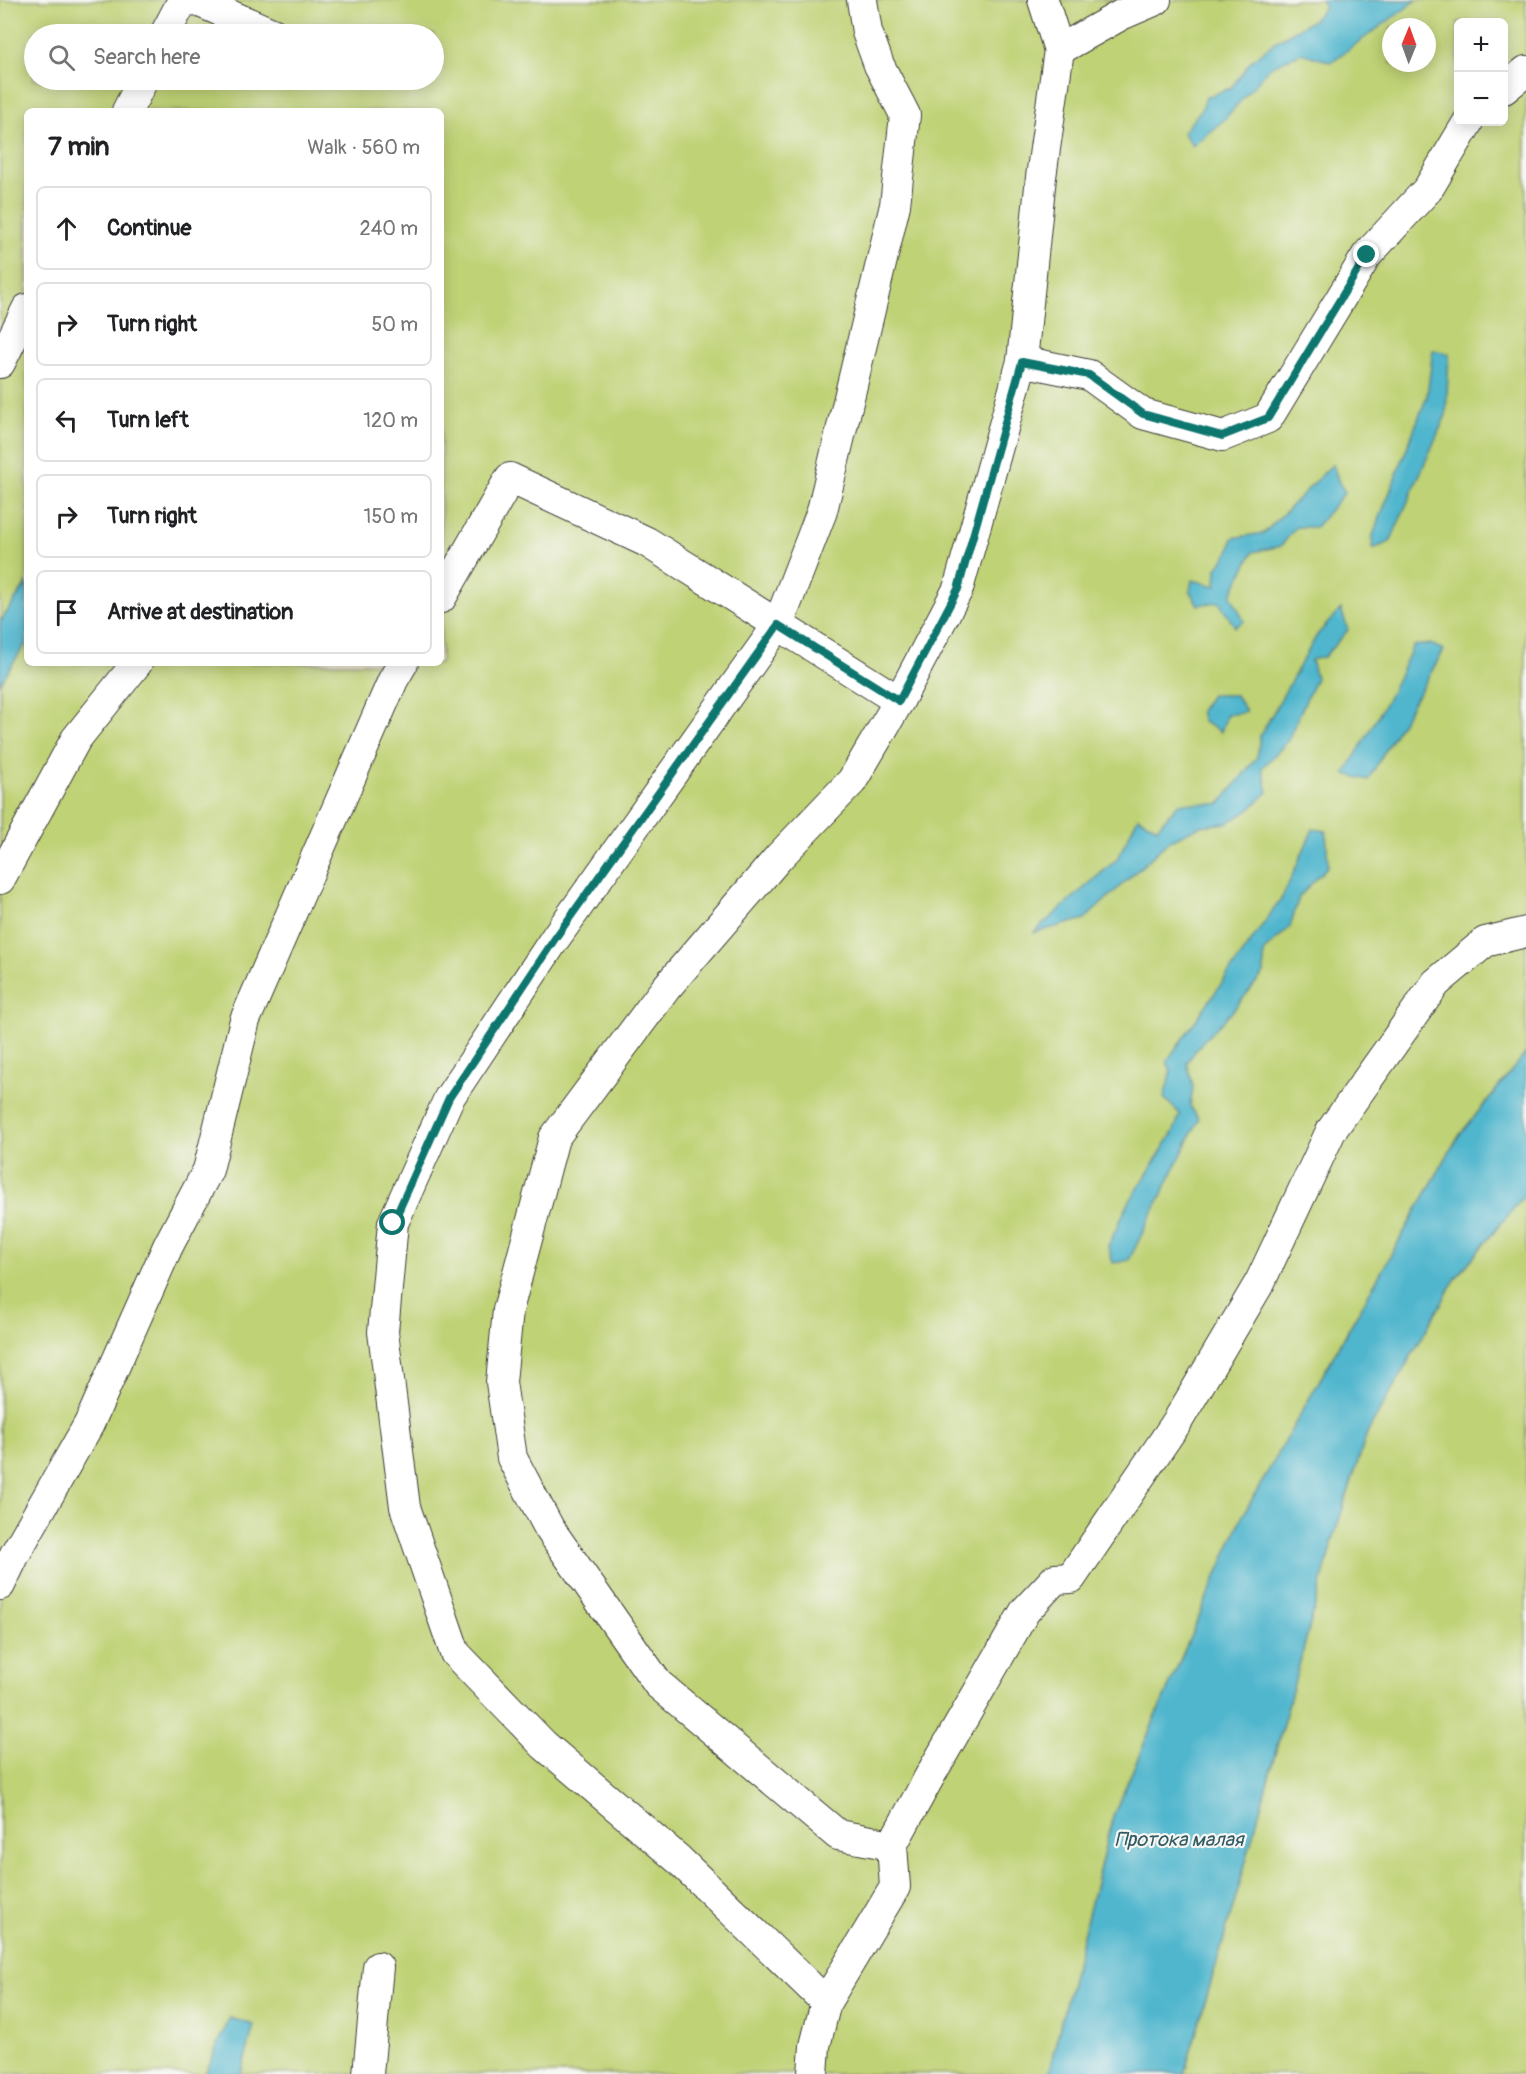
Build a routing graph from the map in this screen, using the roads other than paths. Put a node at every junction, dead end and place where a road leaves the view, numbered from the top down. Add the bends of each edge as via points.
1 (183, 0) edge
2 (195, 0) edge
3 (862, 0) edge
4 (1043, 0) edge
5 (1156, 0) edge
6 (170, 24) edge
7 (251, 24) edge
8 (1059, 50) junction
9 (1526, 71) edge
10 (1508, 84) edge
11 (138, 90) edge
12 (129, 108) edge
13 (1466, 126) edge
14 (24, 315) edge
15 (1022, 362) junction
16 (0, 363) edge
17 (444, 593) edge
18 (778, 625) junction
19 (134, 666) edge
20 (401, 666) edge
21 (899, 701) junction
22 (0, 879) edge
23 (1526, 932) edge
24 (0, 1585) edge
25 (892, 1845) junction
26 (378, 1967) dead end
27 (825, 2002) junction
28 (368, 2074) edge
29 (813, 2074) edge

1 - 6 street
2 - 7 street
3 - 18 street via 867,33 905,115 895,205 822,511
4 - 8 street
5 - 8 street
8 - 15 street
9 - 10 street
11 - 12 street
13 - 15 street via 1428,189 1367,255 1268,418 1222,436 1143,414 1089,375
14 - 16 street
15 - 21 street via 958,589
17 - 18 street via 510,478 647,542
18 - 21 street
18 - 27 street via 556,937 449,1098 393,1223 383,1332 405,1507 455,1653 544,1745 678,1859
19 - 22 street via 76,739
20 - 24 street via 245,1020 208,1170 168,1246 89,1424
21 - 25 street via 852,781 779,857 666,988 555,1138 508,1310 501,1382 512,1458 549,1528 658,1684 838,1836
23 - 25 street via 1485,942 1436,983 1331,1131 1260,1282 1177,1422 1071,1578 1055,1579 1025,1611
25 - 27 street via 895,1887
26 - 28 street
27 - 29 street

